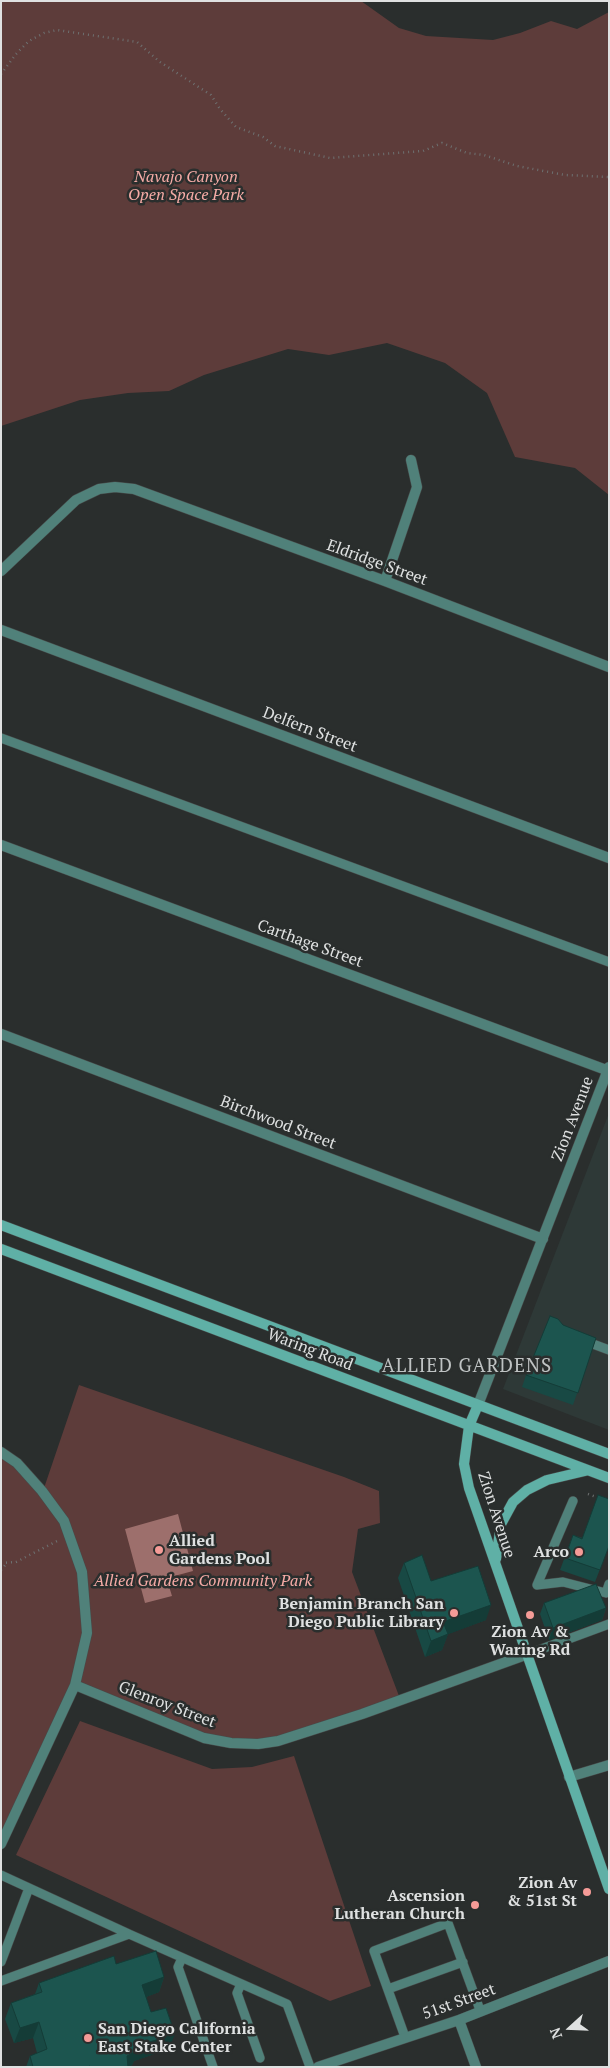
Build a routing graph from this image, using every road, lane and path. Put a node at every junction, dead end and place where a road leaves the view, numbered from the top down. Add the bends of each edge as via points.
1 (1, 74) edge
2 (609, 177) edge
3 (410, 460) dead end
4 (1, 571) edge
5 (385, 581) junction
6 (1, 630) edge
7 (609, 667) edge
8 (1, 738) edge
9 (1, 844) edge
10 (609, 858) edge
11 (609, 962) edge
12 (1, 1034) edge
13 (608, 1069) edge
14 (1, 1225) edge
15 (544, 1239) junction
16 (1, 1249) edge
17 (573, 1336) edge
18 (609, 1350) edge
19 (478, 1405) junction
20 (469, 1426) junction
21 (1, 1452) edge
22 (609, 1454) edge
23 (586, 1470) junction
24 (609, 1478) edge
25 (588, 1494) dead end
26 (602, 1499) edge
27 (573, 1501) dead end
28 (69, 1534) junction
29 (1, 1563) edge
30 (496, 1563) junction
31 (6, 1564) junction
32 (1, 1570) edge
33 (609, 1584) edge
34 (609, 1624) edge
35 (528, 1654) junction
36 (75, 1685) junction
37 (609, 1765) edge
38 (569, 1777) junction
39 (1, 1844) edge
40 (1, 1875) edge
41 (29, 1888) junction
42 (609, 1889) edge
43 (129, 1934) junction
44 (182, 1958) junction
45 (609, 1961) edge
46 (1, 1962) edge
47 (463, 1962) junction
48 (1, 1981) edge
49 (241, 1984) junction
50 (388, 1989) junction
51 (480, 2010) junction
52 (459, 2020) junction
53 (405, 2037) junction
54 (260, 2058) dead end
55 (213, 2067) edge
56 (310, 2067) edge
57 (318, 2067) edge
58 (476, 2067) edge

1 - 2 path via 29,41 57,30 137,42 166,66 211,95 236,127 263,137 275,146 330,158 423,151 442,143 517,166 565,175
3 - 5 street via 416,487
4 - 5 street, Eldridge Street via 76,500 100,489 115,487 134,489
5 - 7 street, Eldridge Street
6 - 10 street, Delfern Street
8 - 11 lane
9 - 13 street, Carthage Street
12 - 15 street, Birchwood Street
13 - 15 street, Zion Avenue
14 - 19 main road, Waring Road
15 - 19 street, Zion Avenue
16 - 20 main road, Waring Road
17 - 18 lane
19 - 20 main road, Zion Avenue
19 - 22 main road, Waring Road
20 - 23 main road, Waring Road
20 - 30 main road, Zion Avenue via 464,1464 469,1488
21 - 28 street via 17,1464 48,1498
23 - 24 main road, Waring Road
23 - 30 main road via 548,1480 527,1490 513,1502 499,1531
25 - 26 path
27 - 33 lane via 537,1585 563,1582 606,1593
28 - 31 path
28 - 36 street via 82,1572 87,1633
29 - 31 path
30 - 35 main road, Zion Avenue
31 - 32 path
34 - 35 lane
35 - 36 street, Glenroy Street via 362,1714 278,1741 258,1744 231,1744 204,1738
35 - 38 main road, Zion Avenue
36 - 39 street
37 - 38 street
38 - 42 main road, Zion Avenue
40 - 41 lane
41 - 43 lane
41 - 46 lane
43 - 44 lane
43 - 48 lane
44 - 49 lane
44 - 55 lane via 178,1967
45 - 51 street, 51st Street
47 - 50 lane
47 - 50 lane via 448,1923 374,1951
47 - 51 lane
49 - 54 lane via 237,1993
49 - 56 lane via 287,2004
50 - 53 lane
51 - 52 street, 51st Street
52 - 53 street, 51st Street
52 - 58 street
53 - 57 street, 51st Street

